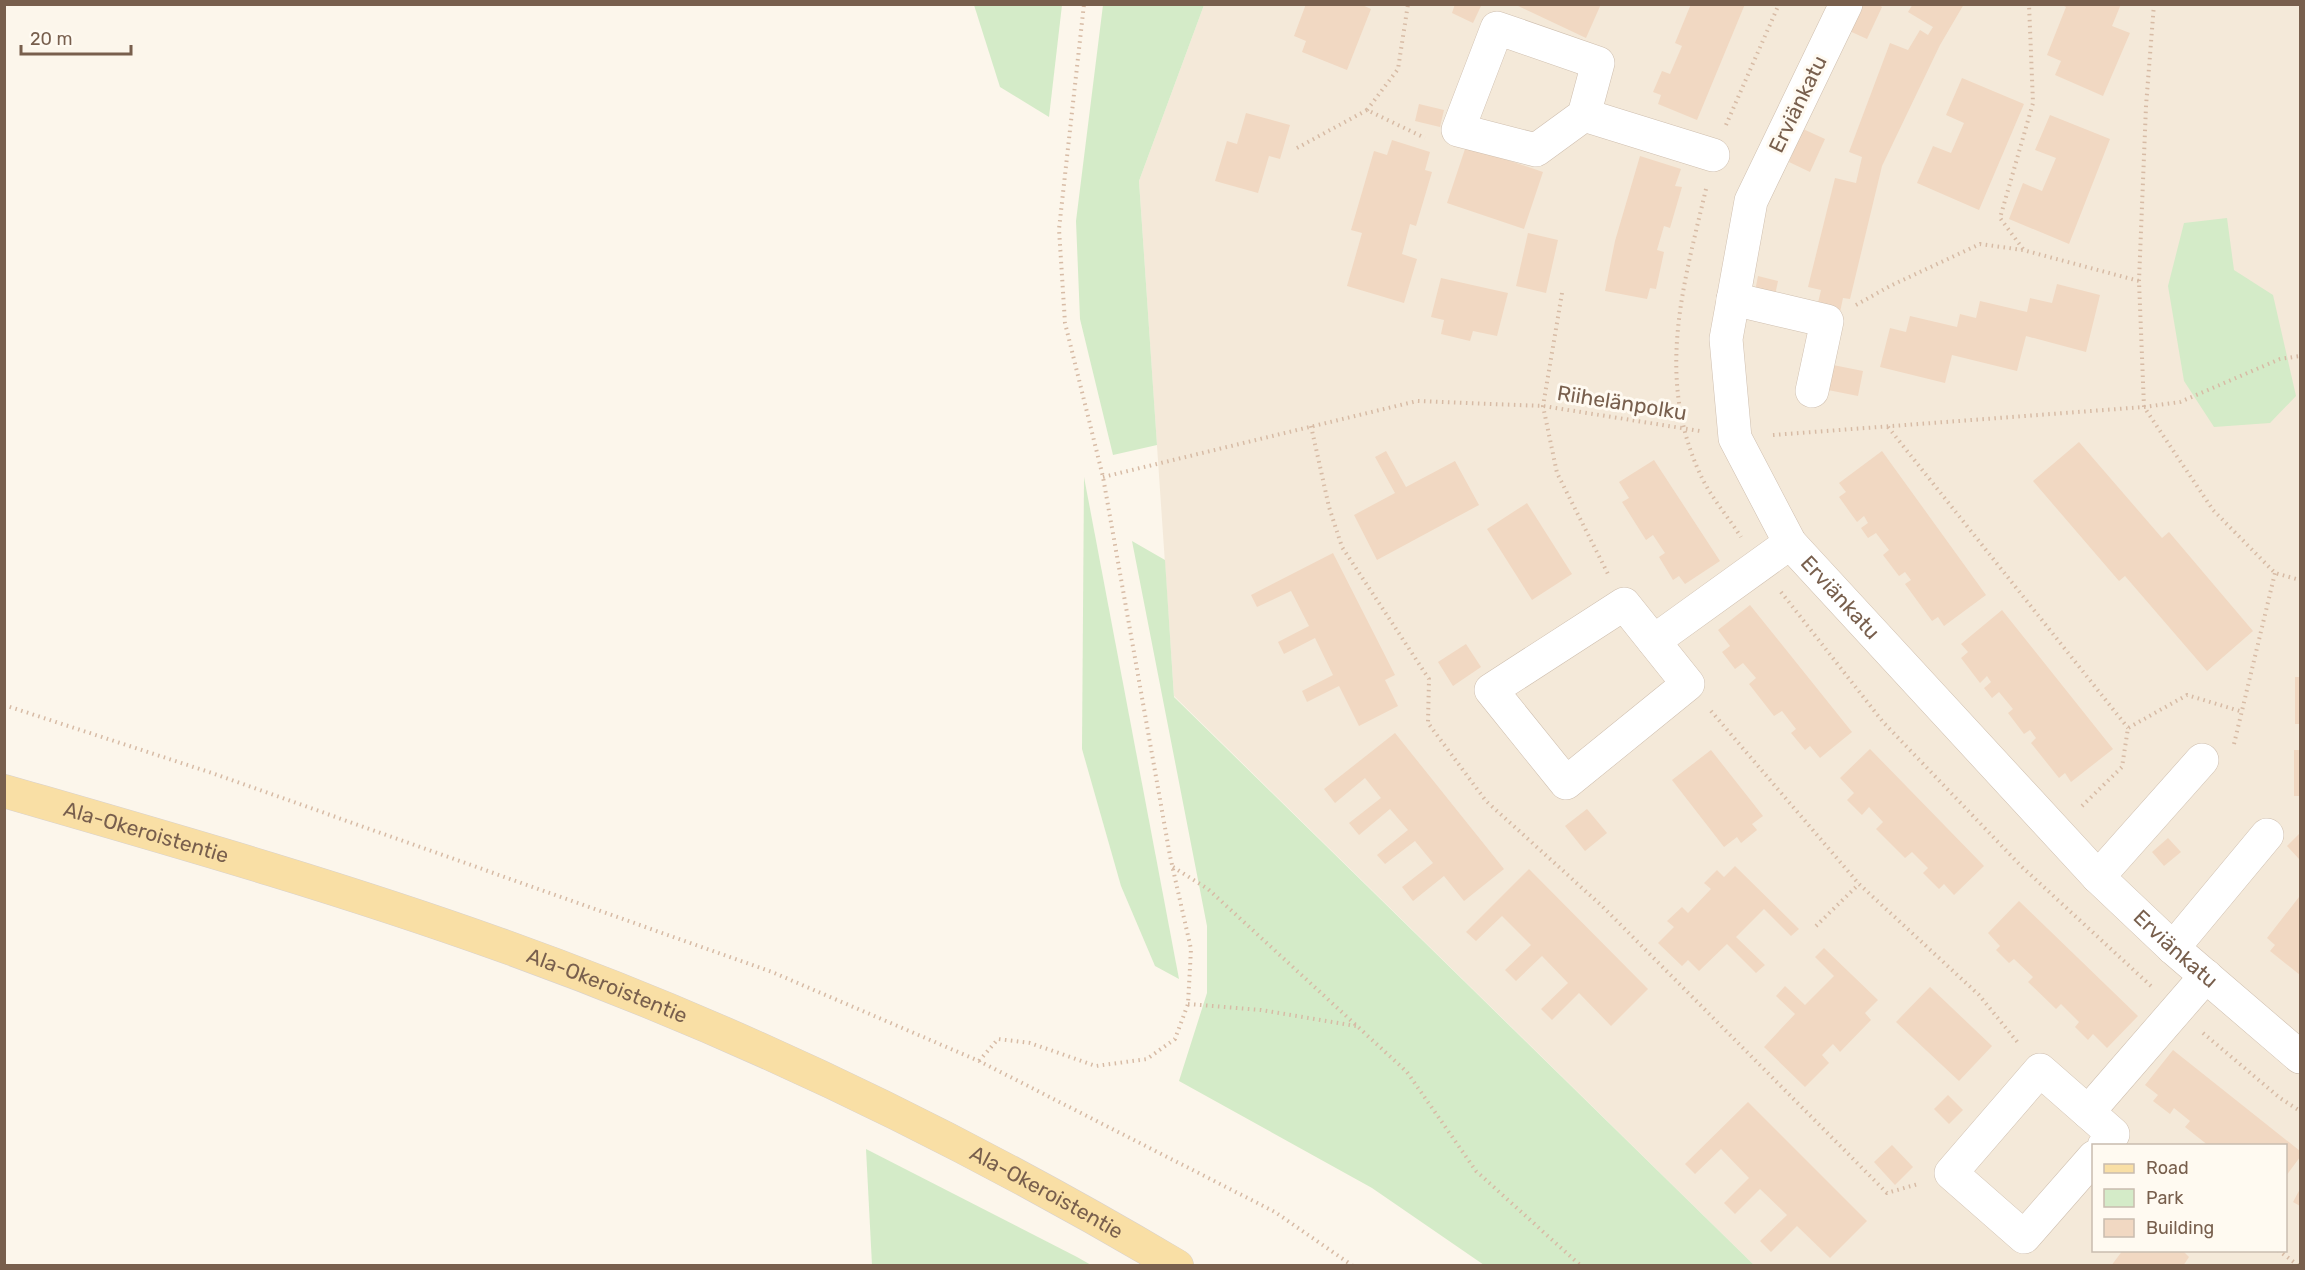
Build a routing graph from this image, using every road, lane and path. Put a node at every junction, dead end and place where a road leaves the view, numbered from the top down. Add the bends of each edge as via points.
1 (1084, 4) edge
2 (1408, 4) edge
3 (1846, 4) edge
4 (2029, 4) edge
5 (2154, 4) edge
6 (1367, 110) junction
7 (1584, 115) junction
8 (1458, 130) junction
9 (1297, 148) dead end
10 (1713, 155) dead end
11 (2023, 250) junction
12 (2139, 281) junction
13 (1562, 293) dead end
14 (1733, 300) junction
15 (1827, 321) junction
16 (2301, 356) edge
17 (1812, 391) dead end
18 (1543, 406) junction
19 (2144, 407) junction
20 (1311, 426) junction
21 (1888, 427) junction
22 (1735, 438) junction
23 (1103, 477) junction
24 (1790, 543) junction
25 (2274, 573) junction
26 (2301, 580) edge
27 (1624, 604) junction
28 (1654, 641) junction
29 (1688, 684) junction
30 (4, 705) edge
31 (2243, 712) junction
32 (2128, 728) junction
33 (2202, 760) joint
34 (4, 791) edge
35 (2056, 830) junction
36 (2266, 835) dead end
37 (1173, 866) junction
38 (2098, 876) junction
39 (1859, 884) junction
40 (1816, 926) dead end
41 (2173, 948) junction
42 (2206, 976) junction
43 (1188, 1004) junction
44 (1357, 1026) junction
45 (2301, 1057) edge
46 (979, 1061) junction
47 (2040, 1070) junction
48 (2088, 1112) junction
49 (2106, 1144) edge
50 (2092, 1159) edge
51 (1951, 1173) junction
52 (2279, 1252) edge
53 (1177, 1266) edge
54 (1353, 1266) edge
55 (1581, 1266) edge
56 (2299, 1266) edge

1 - 23 path via 1059,229 1065,323
2 - 6 path via 1398,69
3 - 14 street, Erviänkatu via 1751,201
4 - 11 path via 2033,102 2000,218
5 - 12 path
6 - 8 path via 1423,138
6 - 9 path
7 - 8 street via 1536,150
7 - 8 street via 1598,63 1497,28
7 - 10 street
11 - 12 path
11 - 15 path via 1980,244
12 - 19 path
13 - 18 path
14 - 15 street
14 - 22 street, Erviänkatu via 1726,339
15 - 17 street
16 - 19 path, Riihelänpolku via 2280,359 2180,402
18 - 20 path, Riihelänpolku via 1417,401
18 - 22 path, Riihelänpolku
18 - 27 path via 1557,473
19 - 21 path, Riihelänpolku
19 - 25 path via 2213,510
20 - 23 path, Riihelänpolku
20 - 51 path via 1342,547 1429,679 1428,723 1486,801 1602,906 1887,1194
21 - 22 path, Riihelänpolku
21 - 32 path
22 - 24 street, Erviänkatu
23 - 37 path
24 - 28 street
24 - 35 street, Erviänkatu
25 - 26 path
25 - 31 path
27 - 28 street
27 - 29 street via 1491,690 1566,783
28 - 29 street
29 - 39 path
30 - 46 path via 212,773 772,972
31 - 32 path via 2187,695
31 - 33 path via 2233,747
32 - 35 path via 2122,767
33 - 38 street
34 - 53 main road, Ala-Okeroistentie via 416,915 671,1010 946,1138
35 - 38 street, Erviänkatu
36 - 41 street
37 - 43 path via 1191,949
37 - 44 path via 1208,889
38 - 41 street, Erviänkatu
39 - 40 path
39 - 47 path via 1979,995
41 - 42 street, Erviänkatu
42 - 45 street, Erviänkatu
42 - 48 street
43 - 44 path via 1262,1010
43 - 46 path via 1175,1039 1147,1059 1096,1066 1030,1043 998,1039
44 - 55 path via 1407,1072 1476,1171
46 - 54 path via 1275,1212
47 - 48 street
47 - 51 street
48 - 49 street via 2113,1134
50 - 51 street via 2024,1237
52 - 56 path

